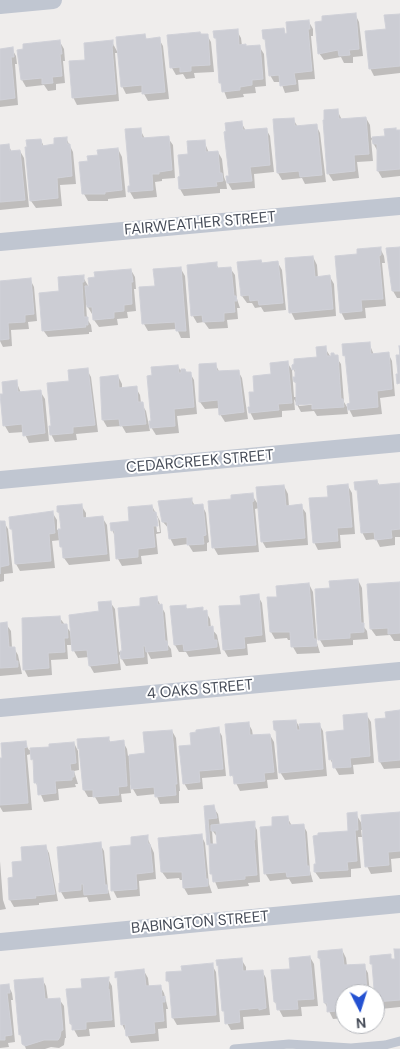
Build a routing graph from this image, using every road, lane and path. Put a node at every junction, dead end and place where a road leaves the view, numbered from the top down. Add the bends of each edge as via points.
1 (54, 0) edge
2 (0, 5) edge
3 (400, 206) edge
4 (0, 242) edge
5 (400, 443) edge
6 (0, 480) edge
7 (400, 671) edge
8 (0, 708) edge
9 (400, 904) edge
10 (0, 942) edge
11 (400, 1041) edge
12 (234, 1049) edge

1 - 2 street
3 - 4 street, FAIRWEATHER STREET
5 - 6 street, CEDARCREEK STREET
7 - 8 street, 4 OAKS STREET
9 - 10 street, BABINGTON STREET
11 - 12 lane via 351,1048 289,1044

